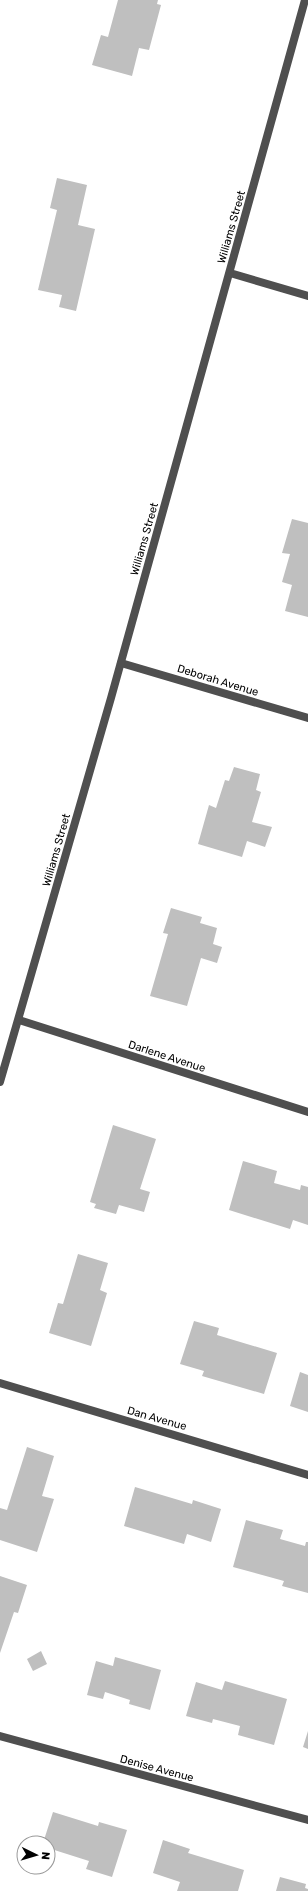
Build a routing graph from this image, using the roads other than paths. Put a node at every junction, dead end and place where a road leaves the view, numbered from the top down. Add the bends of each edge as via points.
1 (305, 0) edge
2 (230, 273) junction
3 (308, 296) edge
4 (121, 663) junction
5 (308, 718) edge
6 (19, 1020) junction
7 (0, 1082) edge
8 (308, 1112) edge
9 (0, 1383) edge
10 (308, 1475) edge
11 (0, 1736) edge
12 (308, 1820) edge

1 - 2 street, Williams Street
2 - 3 street
2 - 4 street, Williams Street
4 - 5 street, Deborah Avenue
4 - 6 street, Williams Street
6 - 7 street, Williams Street
6 - 8 street, Darlene Avenue
9 - 10 street, Dan Avenue
11 - 12 street, Denise Avenue

